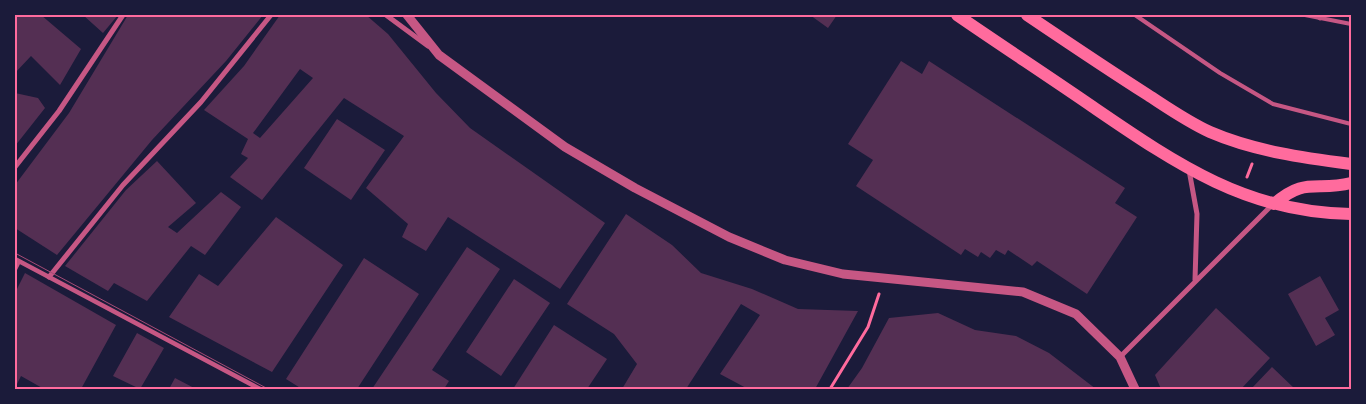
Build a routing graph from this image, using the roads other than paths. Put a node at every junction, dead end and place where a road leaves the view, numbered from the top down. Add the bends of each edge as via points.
1 (123, 15) edge
2 (272, 15) edge
3 (386, 15) edge
4 (407, 15) edge
5 (958, 15) edge
6 (1027, 15) edge
7 (1134, 15) edge
8 (1305, 15) edge
9 (1321, 16) edge
10 (1351, 24) edge
11 (440, 55) junction
12 (1351, 124) edge
13 (1351, 164) edge
14 (15, 167) edge
15 (1189, 170) junction
16 (1351, 183) edge
17 (1274, 204) junction
18 (1351, 214) edge
19 (17, 260) edge
20 (15, 269) edge
21 (49, 277) junction
22 (1195, 280) junction
23 (1120, 357) junction
24 (260, 389) edge
25 (1135, 389) edge

1 - 14 street via 59,111
2 - 21 street via 201,102 123,185
3 - 11 street
4 - 11 street
5 - 15 main road
6 - 13 main road via 1197,125 1228,139 1258,147 1314,160
7 - 12 lane via 1273,104
8 - 9 lane
9 - 10 lane
11 - 23 street via 565,147 730,237 784,260 843,274 1023,292 1076,314
15 - 17 main road via 1238,193
15 - 22 street via 1197,214
16 - 17 main road via 1293,189
17 - 18 main road via 1306,211
17 - 22 street
19 - 20 street
19 - 21 street
21 - 24 street
22 - 23 street
23 - 25 street

